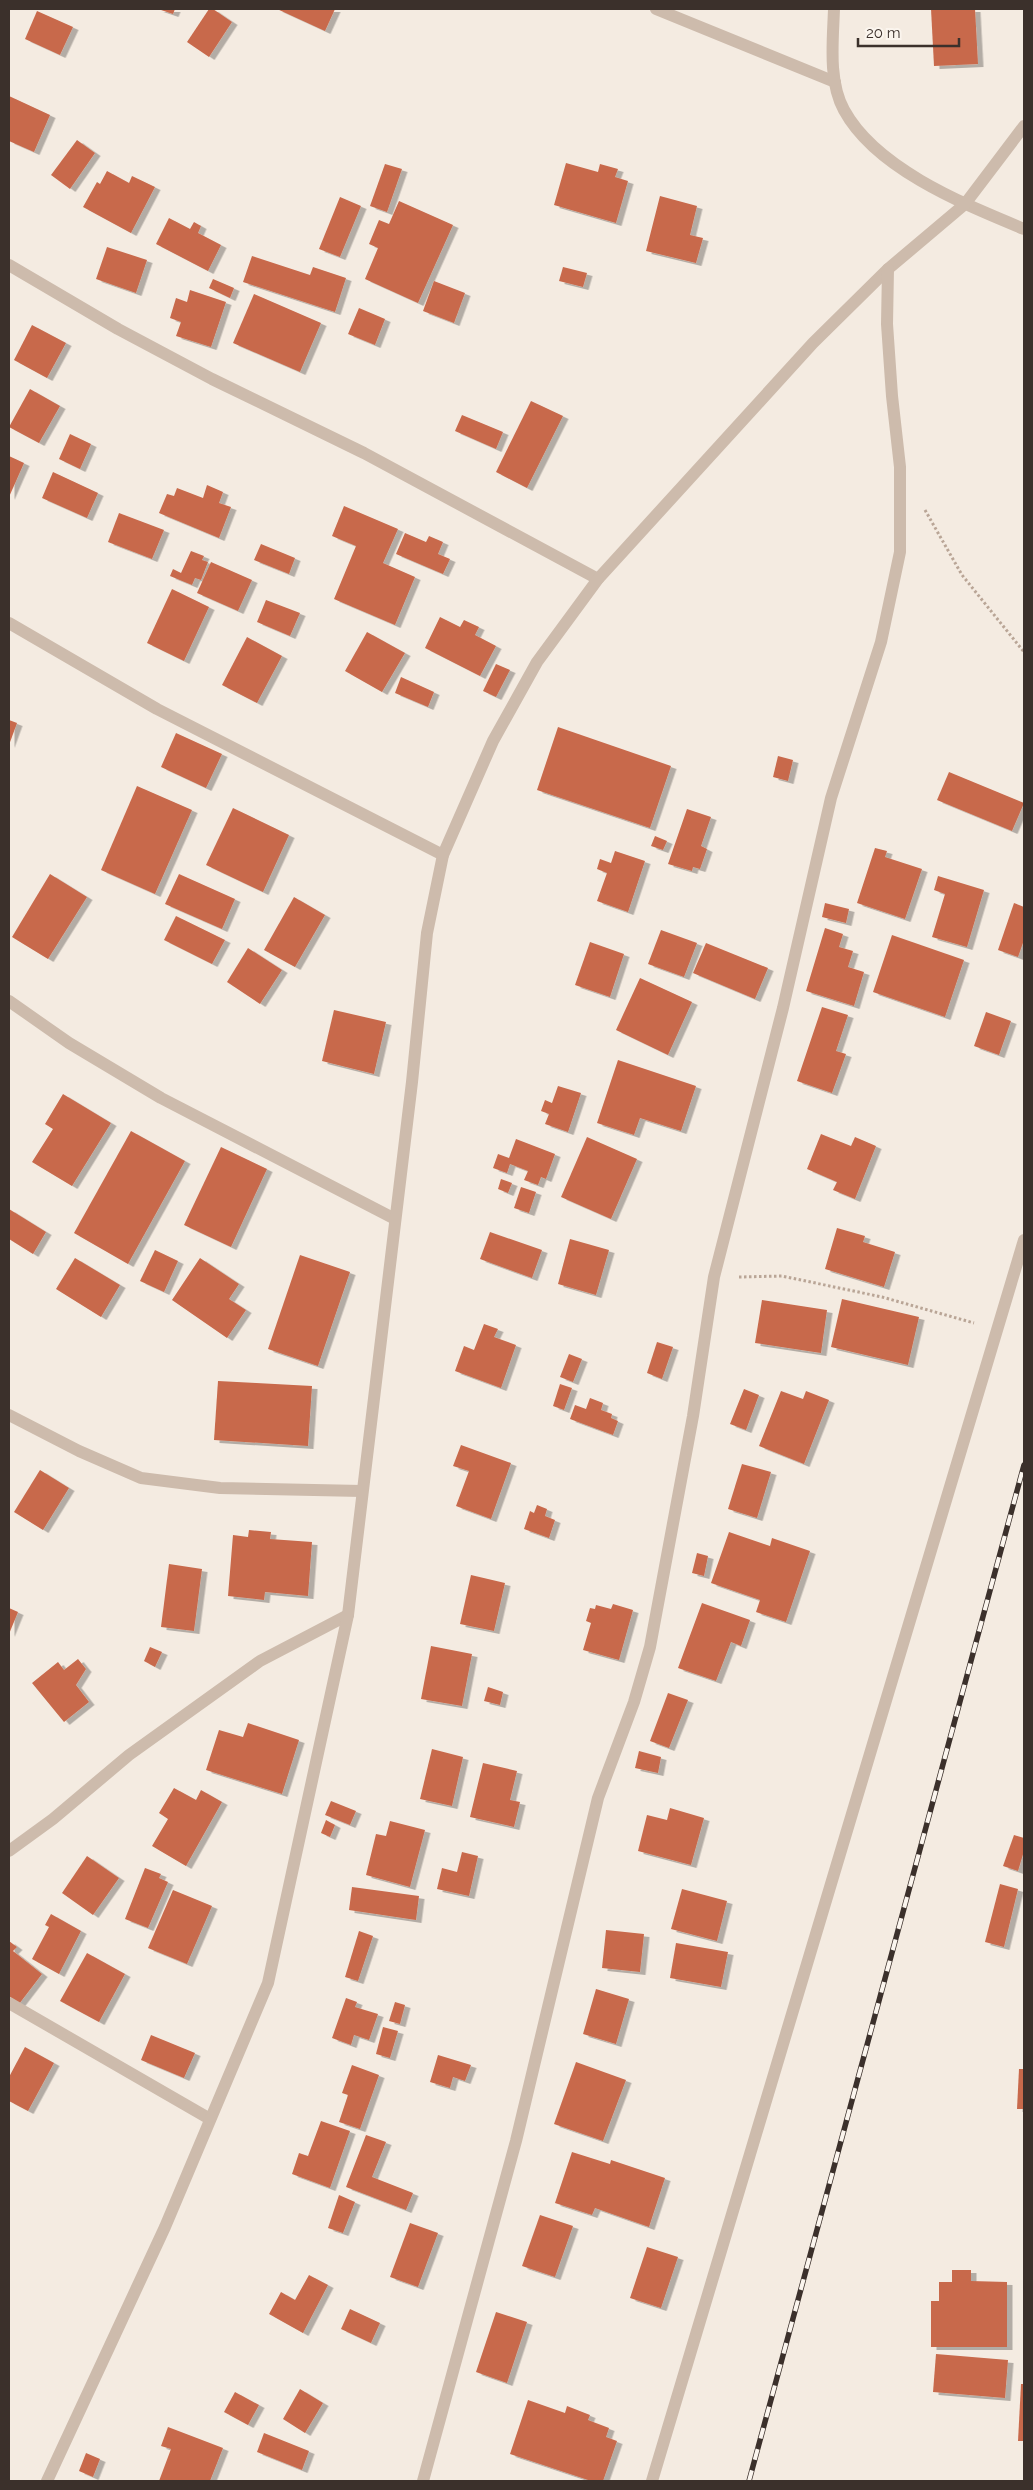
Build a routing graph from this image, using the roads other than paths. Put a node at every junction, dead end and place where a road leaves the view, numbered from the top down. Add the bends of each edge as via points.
1 (656, 9) edge
2 (834, 9) edge
3 (835, 82) junction
4 (1024, 126) edge
5 (965, 204) junction
6 (1024, 229) edge
7 (9, 265) edge
8 (888, 269) junction
9 (598, 579) junction
10 (9, 623) edge
11 (443, 855) junction
12 (9, 1001) edge
13 (395, 1218) junction
14 (1024, 1240) edge
15 (9, 1414) edge
16 (362, 1491) junction
17 (348, 1615) junction
18 (9, 1851) edge
19 (9, 2004) edge
20 (210, 2119) junction
21 (47, 2481) edge
22 (423, 2481) edge
23 (652, 2481) edge

1 - 3 street
2 - 3 street
3 - 5 street via 843,109 865,140 892,162
4 - 5 street
5 - 6 street
5 - 8 street
7 - 9 street via 127,334 364,453
8 - 9 street via 813,343
8 - 22 street via 888,333 900,467 900,552 881,642 831,798 783,1008 714,1277 693,1416 650,1647 634,1702 598,1798 513,2150
9 - 11 street via 532,670 492,741
10 - 11 street via 157,709
11 - 13 street via 427,934
12 - 13 street via 69,1043 161,1098
13 - 16 street
14 - 23 street
15 - 16 street via 79,1451 141,1478 220,1488
16 - 17 street
17 - 18 street via 260,1661 128,1755 53,1819
17 - 20 street via 268,1983
19 - 20 street
20 - 21 street via 165,2227

